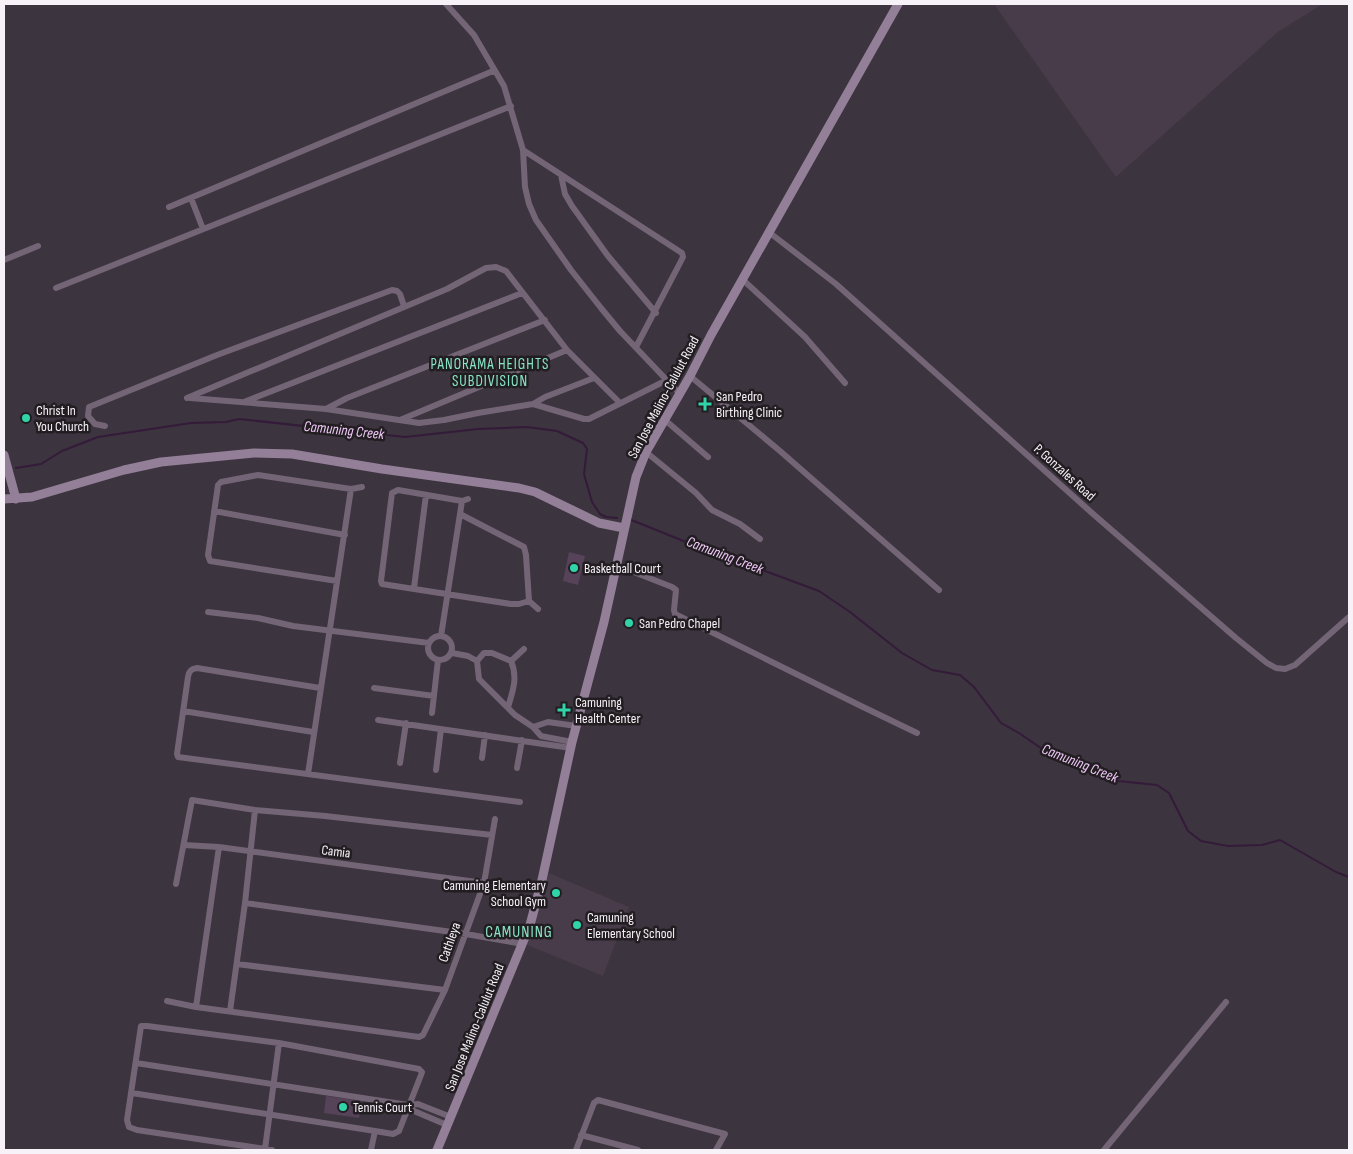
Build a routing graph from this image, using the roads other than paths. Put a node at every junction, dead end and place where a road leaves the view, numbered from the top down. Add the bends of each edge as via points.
1 (446, 4) edge
2 (898, 4) edge
3 (494, 71) junction
4 (511, 106) junction
5 (523, 150) junction
6 (561, 175) junction
7 (191, 198) junction
8 (169, 207) dead end
9 (203, 229) junction
10 (770, 232) junction
11 (38, 246) dead end
12 (4, 260) edge
13 (742, 280) junction
14 (56, 288) dead end
15 (522, 293) junction
16 (404, 306) junction
17 (656, 313) junction
18 (545, 320) junction
19 (636, 347) junction
20 (567, 350) junction
21 (690, 376) junction
22 (594, 378) junction
23 (667, 380) junction
24 (846, 383) dead end
25 (680, 394) junction
26 (242, 402) junction
27 (620, 403) junction
28 (533, 404) junction
29 (326, 409) junction
30 (399, 420) junction
31 (665, 420) junction
32 (105, 426) dead end
33 (646, 452) junction
34 (4, 455) edge
35 (708, 456) dead end
36 (362, 488) dead end
37 (352, 489) junction
38 (426, 495) junction
39 (4, 499) edge
40 (16, 499) junction
41 (214, 511) junction
42 (460, 514) junction
43 (624, 528) junction
44 (345, 535) junction
45 (760, 539) dead end
46 (616, 565) junction
47 (337, 581) junction
48 (414, 588) junction
49 (939, 590) dead end
50 (449, 594) junction
51 (529, 601) junction
52 (538, 609) dead end
53 (208, 612) dead end
54 (1349, 617) edge
55 (330, 630) junction
56 (441, 636) junction
57 (429, 643) junction
58 (524, 649) dead end
59 (452, 653) junction
60 (438, 660) junction
61 (477, 661) junction
62 (511, 661) junction
63 (320, 688) junction
64 (374, 688) dead end
65 (434, 696) junction
66 (508, 706) junction
67 (183, 711) junction
68 (432, 713) dead end
69 (378, 720) dead end
70 (406, 723) junction
71 (576, 726) junction
72 (533, 727) junction
73 (441, 728) junction
74 (313, 732) junction
75 (918, 733) dead end
76 (485, 735) junction
77 (522, 740) junction
78 (571, 745) junction
79 (482, 758) dead end
80 (400, 763) dead end
81 (517, 768) dead end
82 (436, 770) dead end
83 (308, 774) junction
84 (520, 802) dead end
85 (255, 810) junction
86 (495, 819) dead end
87 (492, 835) junction
88 (184, 845) junction
89 (219, 847) junction
90 (249, 852) junction
91 (484, 883) junction
92 (176, 884) dead end
93 (245, 902) junction
94 (466, 934) junction
95 (523, 944) junction
96 (237, 964) junction
97 (445, 990) junction
98 (167, 1001) dead end
99 (1226, 1002) dead end
100 (196, 1007) junction
101 (230, 1011) junction
102 (279, 1043) junction
103 (136, 1063) junction
104 (274, 1083) junction
105 (132, 1093) junction
106 (408, 1105) junction
107 (432, 1108) junction
108 (270, 1116) junction
109 (429, 1117) junction
110 (449, 1121) junction
111 (375, 1131) junction
112 (581, 1135) junction
113 (269, 1150) edge
114 (371, 1150) edge
115 (437, 1150) edge
116 (576, 1150) edge
117 (638, 1150) edge
118 (716, 1150) edge
119 (1104, 1150) edge

1 - 3 street via 474,35
2 - 10 main road, San Jose Malino-Calulut Road
3 - 4 street
3 - 7 street
4 - 5 street
4 - 9 street
5 - 6 street
5 - 19 street via 529,204 536,220 571,270
6 - 17 street via 565,194 572,206 608,256
6 - 17 street via 682,253 683,257
7 - 8 street
7 - 9 street
9 - 14 street
10 - 13 main road, San Jose Malino-Calulut Road
10 - 54 street, P. Gonzales Road via 836,284 1092,513 1267,663 1285,669 1295,665
11 - 12 street
13 - 21 main road, San Jose Malino-Calulut Road
13 - 24 street via 805,337
15 - 16 street via 506,271 496,266
15 - 18 street
15 - 26 street
16 - 26 street via 187,398
16 - 32 street via 397,290 392,290 89,407 88,416 92,422
17 - 19 street
18 - 20 street
18 - 29 street via 346,398
19 - 23 street
20 - 22 street
20 - 30 street
21 - 25 main road, San Jose Malino-Calulut Road
21 - 49 street
22 - 27 street
22 - 28 street
23 - 25 street
23 - 27 street
25 - 31 main road, San Jose Malino-Calulut Road
26 - 29 street
27 - 28 street via 589,419
28 - 30 street via 419,423
29 - 30 street
31 - 33 main road, San Jose Malino-Calulut Road
31 - 35 street
33 - 43 main road, San Jose Malino-Calulut Road via 636,477
33 - 45 street via 712,510
34 - 40 main road
36 - 37 street
37 - 41 street via 252,474 219,483
37 - 44 street
38 - 42 street via 465,500
38 - 48 street
38 - 48 street via 398,490 392,493 381,581 384,586
39 - 40 main road
40 - 43 main road via 43,495 161,462 279,453 519,488 535,492 599,523
41 - 44 street
41 - 47 street via 210,561
42 - 50 street
42 - 51 street via 524,547
43 - 46 main road, San Jose Malino-Calulut Road
44 - 47 street
46 - 71 main road, San Jose Malino-Calulut Road
46 - 75 street via 676,590 675,614
47 - 55 street
48 - 50 street
50 - 51 street via 511,604
50 - 56 street
51 - 52 street
53 - 55 street
55 - 57 street
55 - 63 street
56 - 57 street via 434,637
56 - 59 street via 450,641
57 - 60 street via 429,652
58 - 62 street
59 - 60 street
59 - 61 street
60 - 65 street
61 - 62 street via 484,653
61 - 66 street via 479,678
62 - 66 street via 515,680
63 - 67 street via 197,668 189,672
63 - 74 street
64 - 65 street
65 - 68 street
66 - 72 street
67 - 74 street
67 - 83 street via 178,757
69 - 70 street
70 - 73 street
70 - 80 street
71 - 72 street via 548,722
71 - 78 main road, San Jose Malino-Calulut Road
72 - 78 street via 541,736
73 - 76 street
73 - 82 street
74 - 83 street
76 - 77 street
76 - 79 street
77 - 78 street
77 - 81 street
78 - 95 main road, San Jose Malino-Calulut Road via 538,897
83 - 84 street
85 - 87 street
85 - 88 street via 192,800
85 - 90 street
86 - 87 street, Cathleya
87 - 91 street, Cathleya
88 - 89 street, Camia
88 - 92 street
89 - 90 street, Camia
89 - 100 street
90 - 91 street, Camia
90 - 93 street
91 - 94 street, Cathleya
93 - 94 street
93 - 96 street
94 - 95 street
94 - 97 street, Cathleya
95 - 110 main road, San Jose Malino-Calulut Road
96 - 97 street
96 - 101 street
97 - 101 street, Cathleya via 425,1034 419,1037
98 - 100 street
99 - 119 street
100 - 101 street
102 - 103 street via 144,1026 140,1028
102 - 104 street
102 - 106 street via 419,1069 421,1076
103 - 104 street
103 - 105 street
104 - 106 street
104 - 108 street
105 - 108 street
105 - 113 street via 127,1120 132,1129
106 - 107 street
106 - 109 street
106 - 111 street via 396,1133
107 - 109 street
107 - 110 street
108 - 111 street
108 - 113 street
109 - 110 street
110 - 115 main road, San Jose Malino-Calulut Road
111 - 114 street
112 - 116 street
112 - 117 street
112 - 118 street via 598,1100 725,1134

